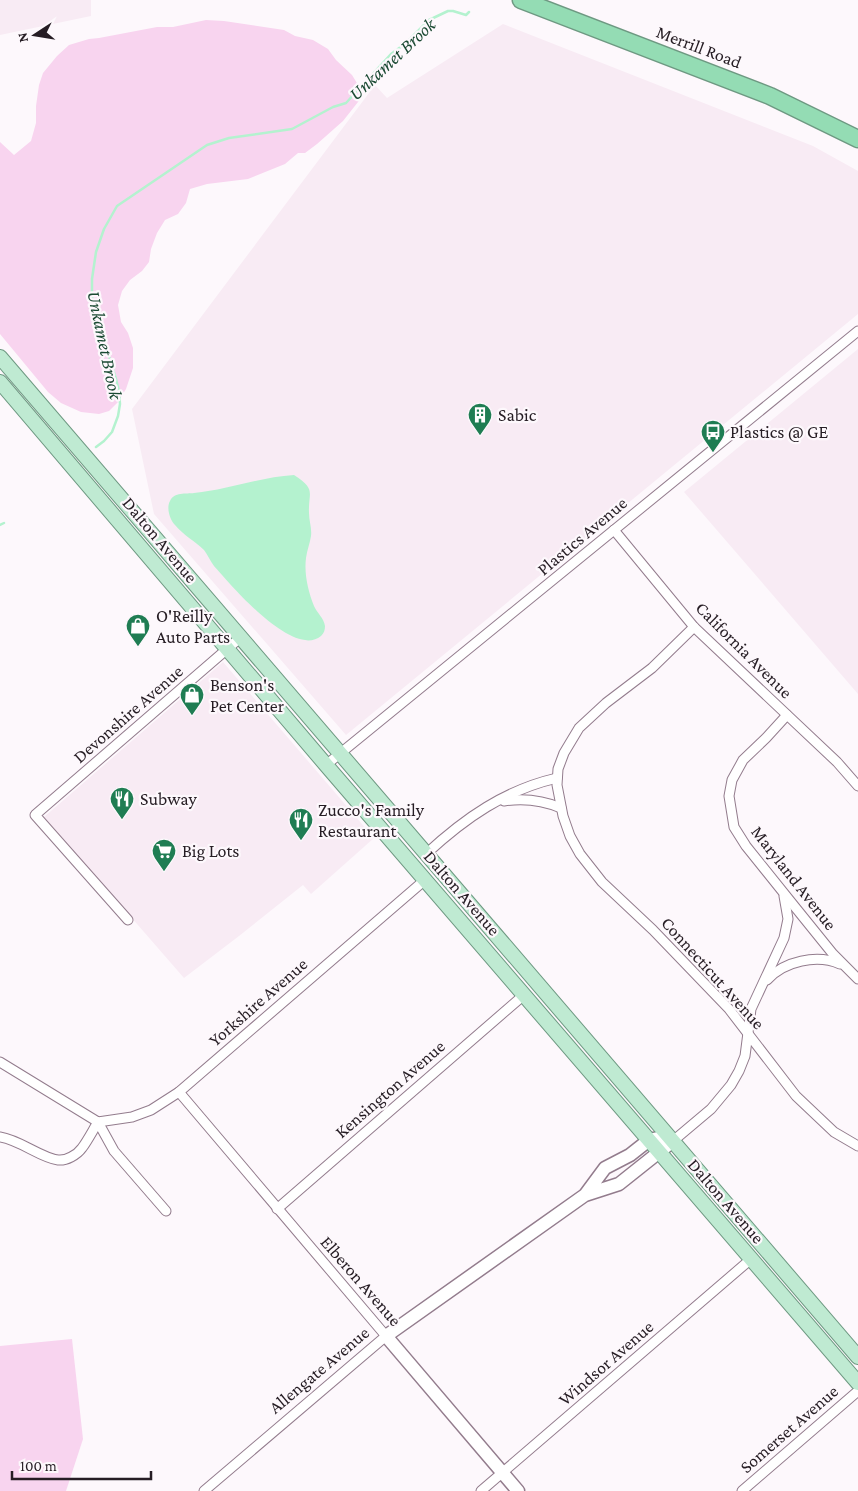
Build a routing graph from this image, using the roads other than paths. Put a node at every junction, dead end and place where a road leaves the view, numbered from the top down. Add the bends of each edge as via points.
1 (521, 0) edge
2 (858, 139) edge
3 (858, 331) edge
4 (0, 357) edge
5 (0, 382) edge
6 (614, 530) junction
7 (694, 627) junction
8 (240, 637) junction
9 (228, 649) junction
10 (787, 715) junction
11 (340, 754) junction
12 (326, 765) junction
13 (558, 778) junction
14 (858, 786) edge
15 (494, 802) junction
16 (560, 808) junction
17 (426, 854) junction
18 (426, 879) junction
19 (784, 893) junction
20 (128, 920) dead end
21 (847, 968) junction
22 (858, 979) edge
23 (763, 984) junction
24 (525, 994) junction
25 (749, 1036) junction
26 (0, 1062) edge
27 (179, 1092) junction
28 (98, 1122) junction
29 (0, 1137) edge
30 (649, 1140) junction
31 (673, 1141) junction
32 (858, 1146) edge
33 (660, 1152) junction
34 (585, 1195) junction
35 (277, 1209) junction
36 (166, 1211) dead end
37 (752, 1259) junction
38 (386, 1336) junction
39 (858, 1357) edge
40 (858, 1383) edge
41 (858, 1391) edge
42 (503, 1472) junction
43 (204, 1491) edge
44 (481, 1491) edge
45 (518, 1491) edge
46 (742, 1491) edge

1 - 2 highway, Merrill Road via 770,96
3 - 6 street, Plastics Avenue
4 - 8 main road, Dalton Avenue
5 - 9 main road, Dalton Avenue
6 - 7 street, California Avenue
6 - 11 street, Plastics Avenue
7 - 10 street, California Avenue
7 - 13 street, Connecticut Avenue via 652,668 579,728 564,753
8 - 9 street, Devonshire Avenue
8 - 11 main road, Dalton Avenue
9 - 12 main road, Dalton Avenue
9 - 20 street, Devonshire Avenue via 35,815
10 - 14 street, California Avenue
10 - 19 street, Maryland Avenue via 743,760 732,780 729,796 734,827
11 - 12 street, Plastics Avenue
11 - 17 main road, Dalton Avenue
12 - 18 main road, Dalton Avenue
13 - 15 street via 542,781
13 - 16 street, Connecticut Avenue
15 - 16 street via 518,799 549,803
15 - 17 street via 450,832
16 - 25 street, Connecticut Avenue via 580,854 602,882 690,968 729,1009
17 - 31 main road, Dalton Avenue
18 - 24 main road, Dalton Avenue
18 - 27 street, Yorkshire Avenue
19 - 21 street, Maryland Avenue
19 - 23 street via 788,919 784,938
21 - 22 street, Maryland Avenue
21 - 23 street via 831,960 802,961 776,972
23 - 25 street via 752,1009
24 - 30 main road, Dalton Avenue
24 - 35 street, Kensington Avenue
25 - 31 street via 745,1056 731,1085 711,1109
25 - 32 street, Connecticut Avenue via 796,1096 834,1132
26 - 28 street
27 - 28 street, Yorkshire Avenue via 151,1110 132,1117
27 - 35 street, Elberon Avenue
28 - 29 street via 81,1150 67,1159 58,1160
28 - 36 street via 114,1151
30 - 31 street via 662,1137
30 - 33 main road, Dalton Avenue
30 - 34 street, Allengate Avenue via 605,1168
31 - 33 street, Allengate Avenue
31 - 39 main road, Dalton Avenue
33 - 34 street, Allengate Avenue via 619,1184
33 - 37 main road, Dalton Avenue
34 - 38 street, Allengate Avenue
35 - 38 street, Elberon Avenue
37 - 40 main road, Dalton Avenue
37 - 42 street, Windsor Avenue
38 - 42 street, Elberon Avenue
38 - 43 street, Allengate Avenue
41 - 46 street, Somerset Avenue
42 - 44 street, Windsor Avenue
42 - 45 street, Elberon Avenue

